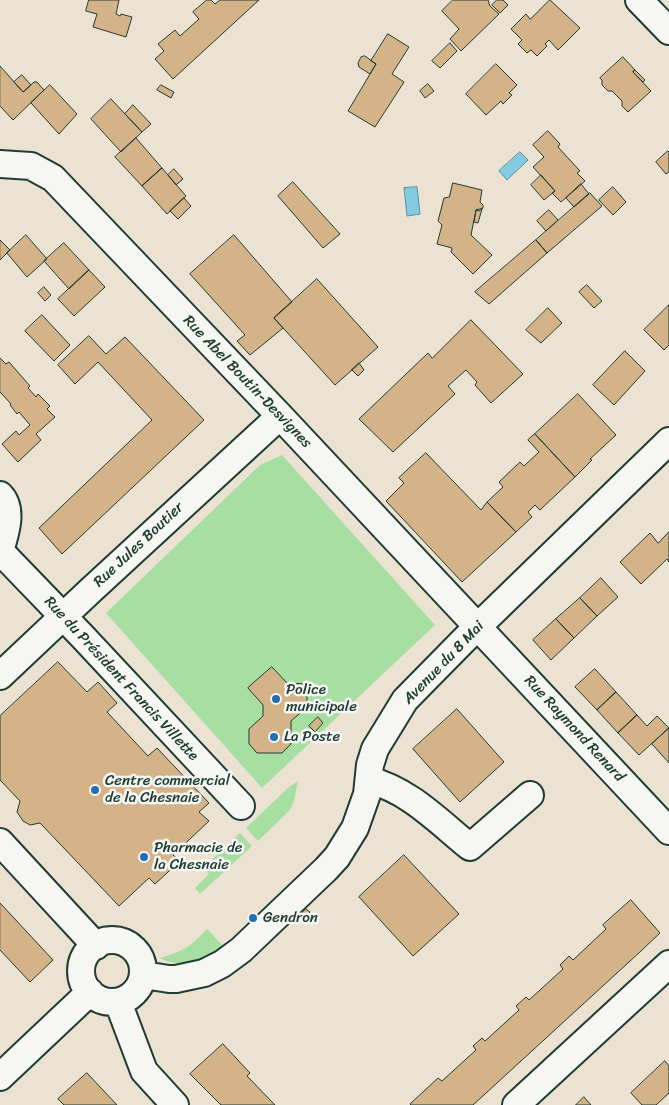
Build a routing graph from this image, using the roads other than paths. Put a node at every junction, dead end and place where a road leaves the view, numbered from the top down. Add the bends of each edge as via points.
1 (639, 0) edge
2 (669, 31) edge
3 (0, 164) edge
4 (280, 416) junction
5 (669, 441) edge
6 (0, 494) edge
7 (0, 552) edge
8 (63, 616) junction
9 (478, 628) junction
10 (0, 676) edge
11 (369, 780) junction
12 (530, 795) dead end
13 (241, 806) dead end
14 (669, 831) edge
15 (0, 842) edge
16 (96, 946) junction
17 (669, 964) edge
18 (143, 975) junction
19 (90, 992) junction
20 (118, 1002) junction
21 (4, 1067) edge
22 (174, 1105) edge
23 (516, 1105) edge

1 - 2 street
3 - 4 street, Rue Abel Boutin-Desvignes via 31,166 53,178
4 - 8 street, Rue Jules Boutier
4 - 9 street, Rue Abel Boutin-Desvignes
5 - 9 street, Avenue du 8 Mai
6 - 7 street via 8,518
7 - 8 street, Rue du Président Francis Villette
8 - 10 street, Rue Jules Boutier
8 - 13 street, Rue du Président Francis Villette
9 - 11 street, Avenue du 8 Mai via 405,700 375,749
9 - 14 street, Rue Raymond Renard
11 - 12 street via 380,782 414,801 470,848
11 - 18 street, Avenue du 8 Mai via 355,828 337,857 241,950 204,973 169,980
15 - 16 street
16 - 18 street via 114,940 129,945 140,957
16 - 19 street via 85,956 82,971
17 - 23 street
18 - 20 street via 135,992
19 - 20 street via 105,1001
19 - 21 street
20 - 22 street via 144,1070

